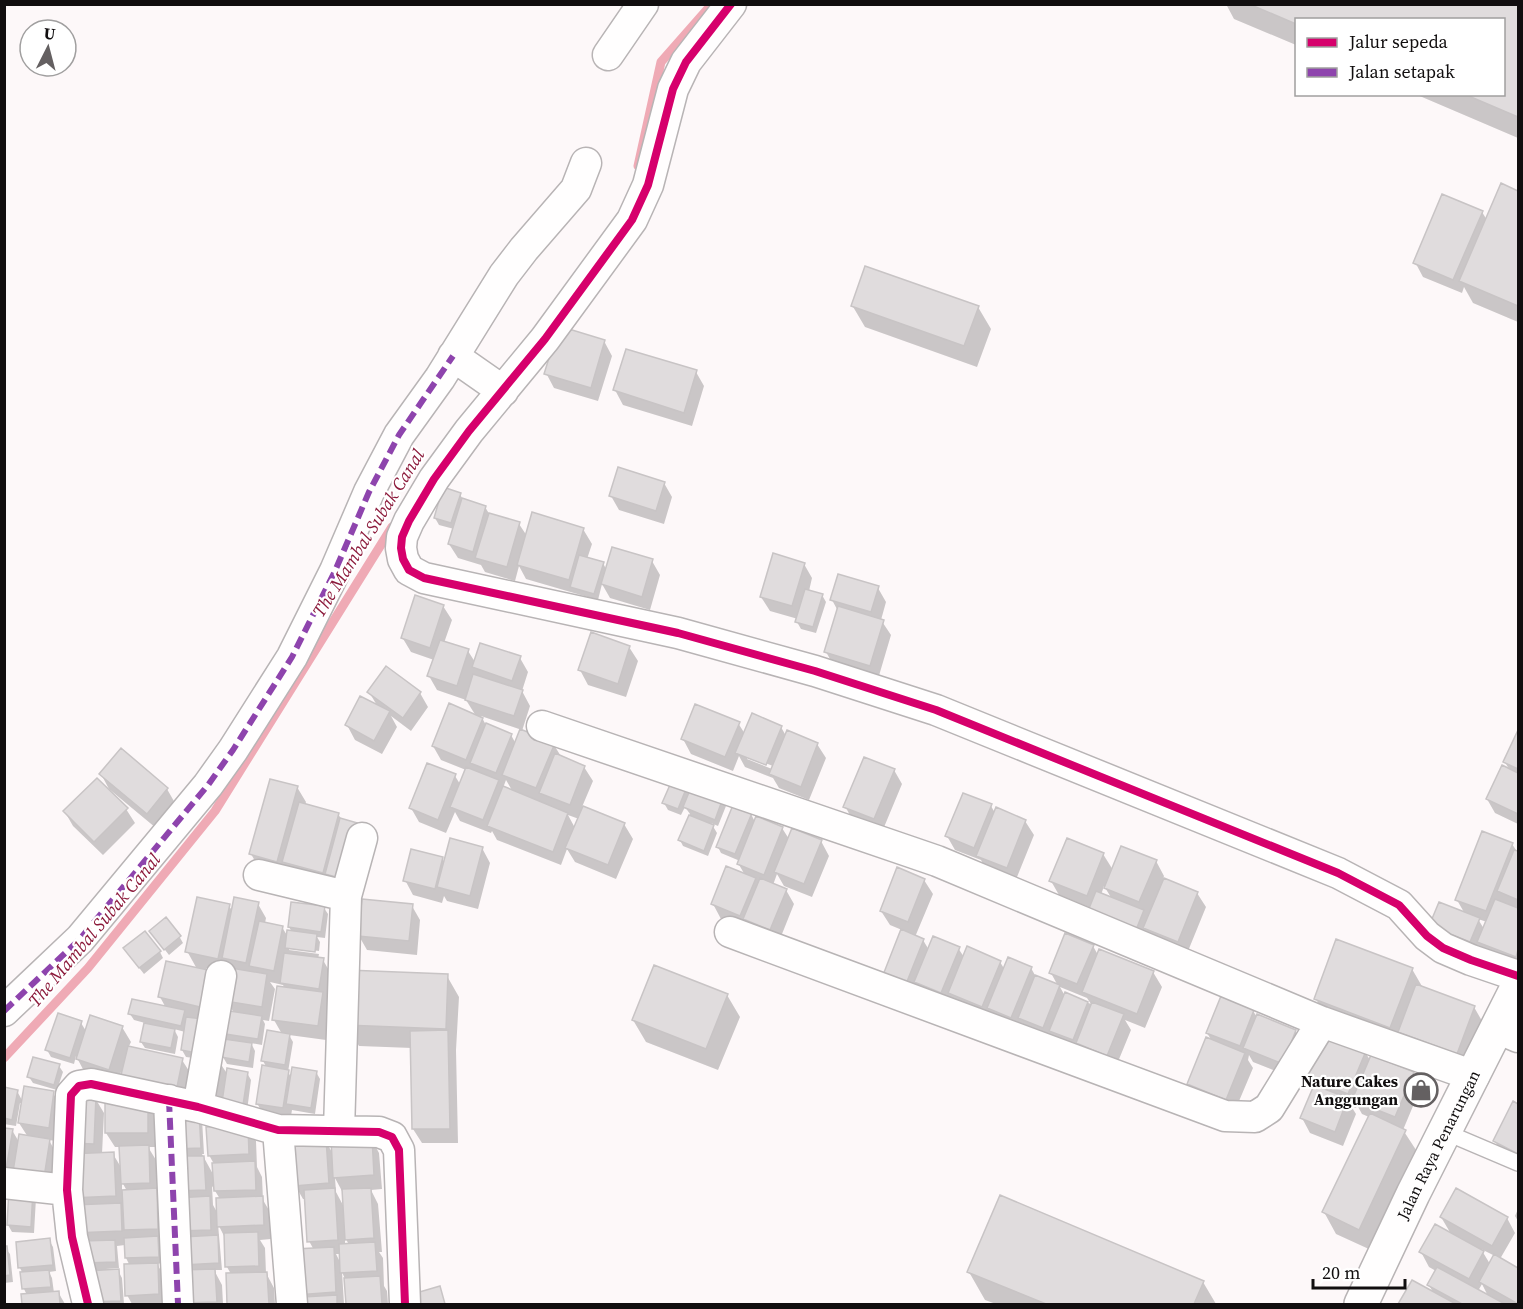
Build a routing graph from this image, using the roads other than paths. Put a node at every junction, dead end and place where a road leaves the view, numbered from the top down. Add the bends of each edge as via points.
1 (643, 4) edge
2 (731, 4) edge
3 (608, 55) dead end
4 (586, 163) dead end
5 (453, 356) junction
6 (503, 391) junction
7 (542, 726) dead end
8 (362, 838) dead end
9 (259, 875) dead end
10 (346, 896) junction
11 (730, 932) dead end
12 (221, 976) dead end
13 (1518, 976) edge
14 (1518, 986) edge
15 (4, 1011) edge
16 (1322, 1022) junction
17 (1508, 1033) edge
18 (1474, 1076) junction
19 (169, 1100) junction
20 (198, 1107) junction
21 (278, 1130) junction
22 (339, 1131) junction
23 (1445, 1132) junction
24 (1518, 1164) edge
25 (4, 1183) edge
26 (67, 1190) junction
27 (88, 1305) edge
28 (178, 1305) edge
29 (292, 1305) edge
30 (405, 1305) edge
31 (1361, 1305) edge

1 - 3 street
2 - 6 street via 686,62 673,89 648,185 632,220
4 - 5 street via 576,189 504,275
5 - 6 street
5 - 15 street via 399,435 292,657 233,750 80,939
6 - 13 street via 434,479 402,537 403,559 417,576 678,633 815,670 936,710 1338,873 1399,905 1443,948
7 - 16 street via 937,861
8 - 10 street
9 - 10 street
10 - 22 street
11 - 16 street via 1225,1116 1255,1117 1269,1108
12 - 20 street
14 - 17 main road, Jalan Raya Penarungan
16 - 18 street
17 - 18 main road, Jalan Raya Penarungan
18 - 23 main road, Jalan Raya Penarungan
19 - 20 street
19 - 26 street via 91,1084 79,1086 71,1095 69,1106
19 - 28 street
20 - 21 street
21 - 22 street
21 - 29 street
22 - 30 street via 379,1132 392,1137 399,1150
23 - 24 lane
23 - 31 main road, Jalan Raya Penarungan
25 - 26 street
26 - 27 street via 72,1237

